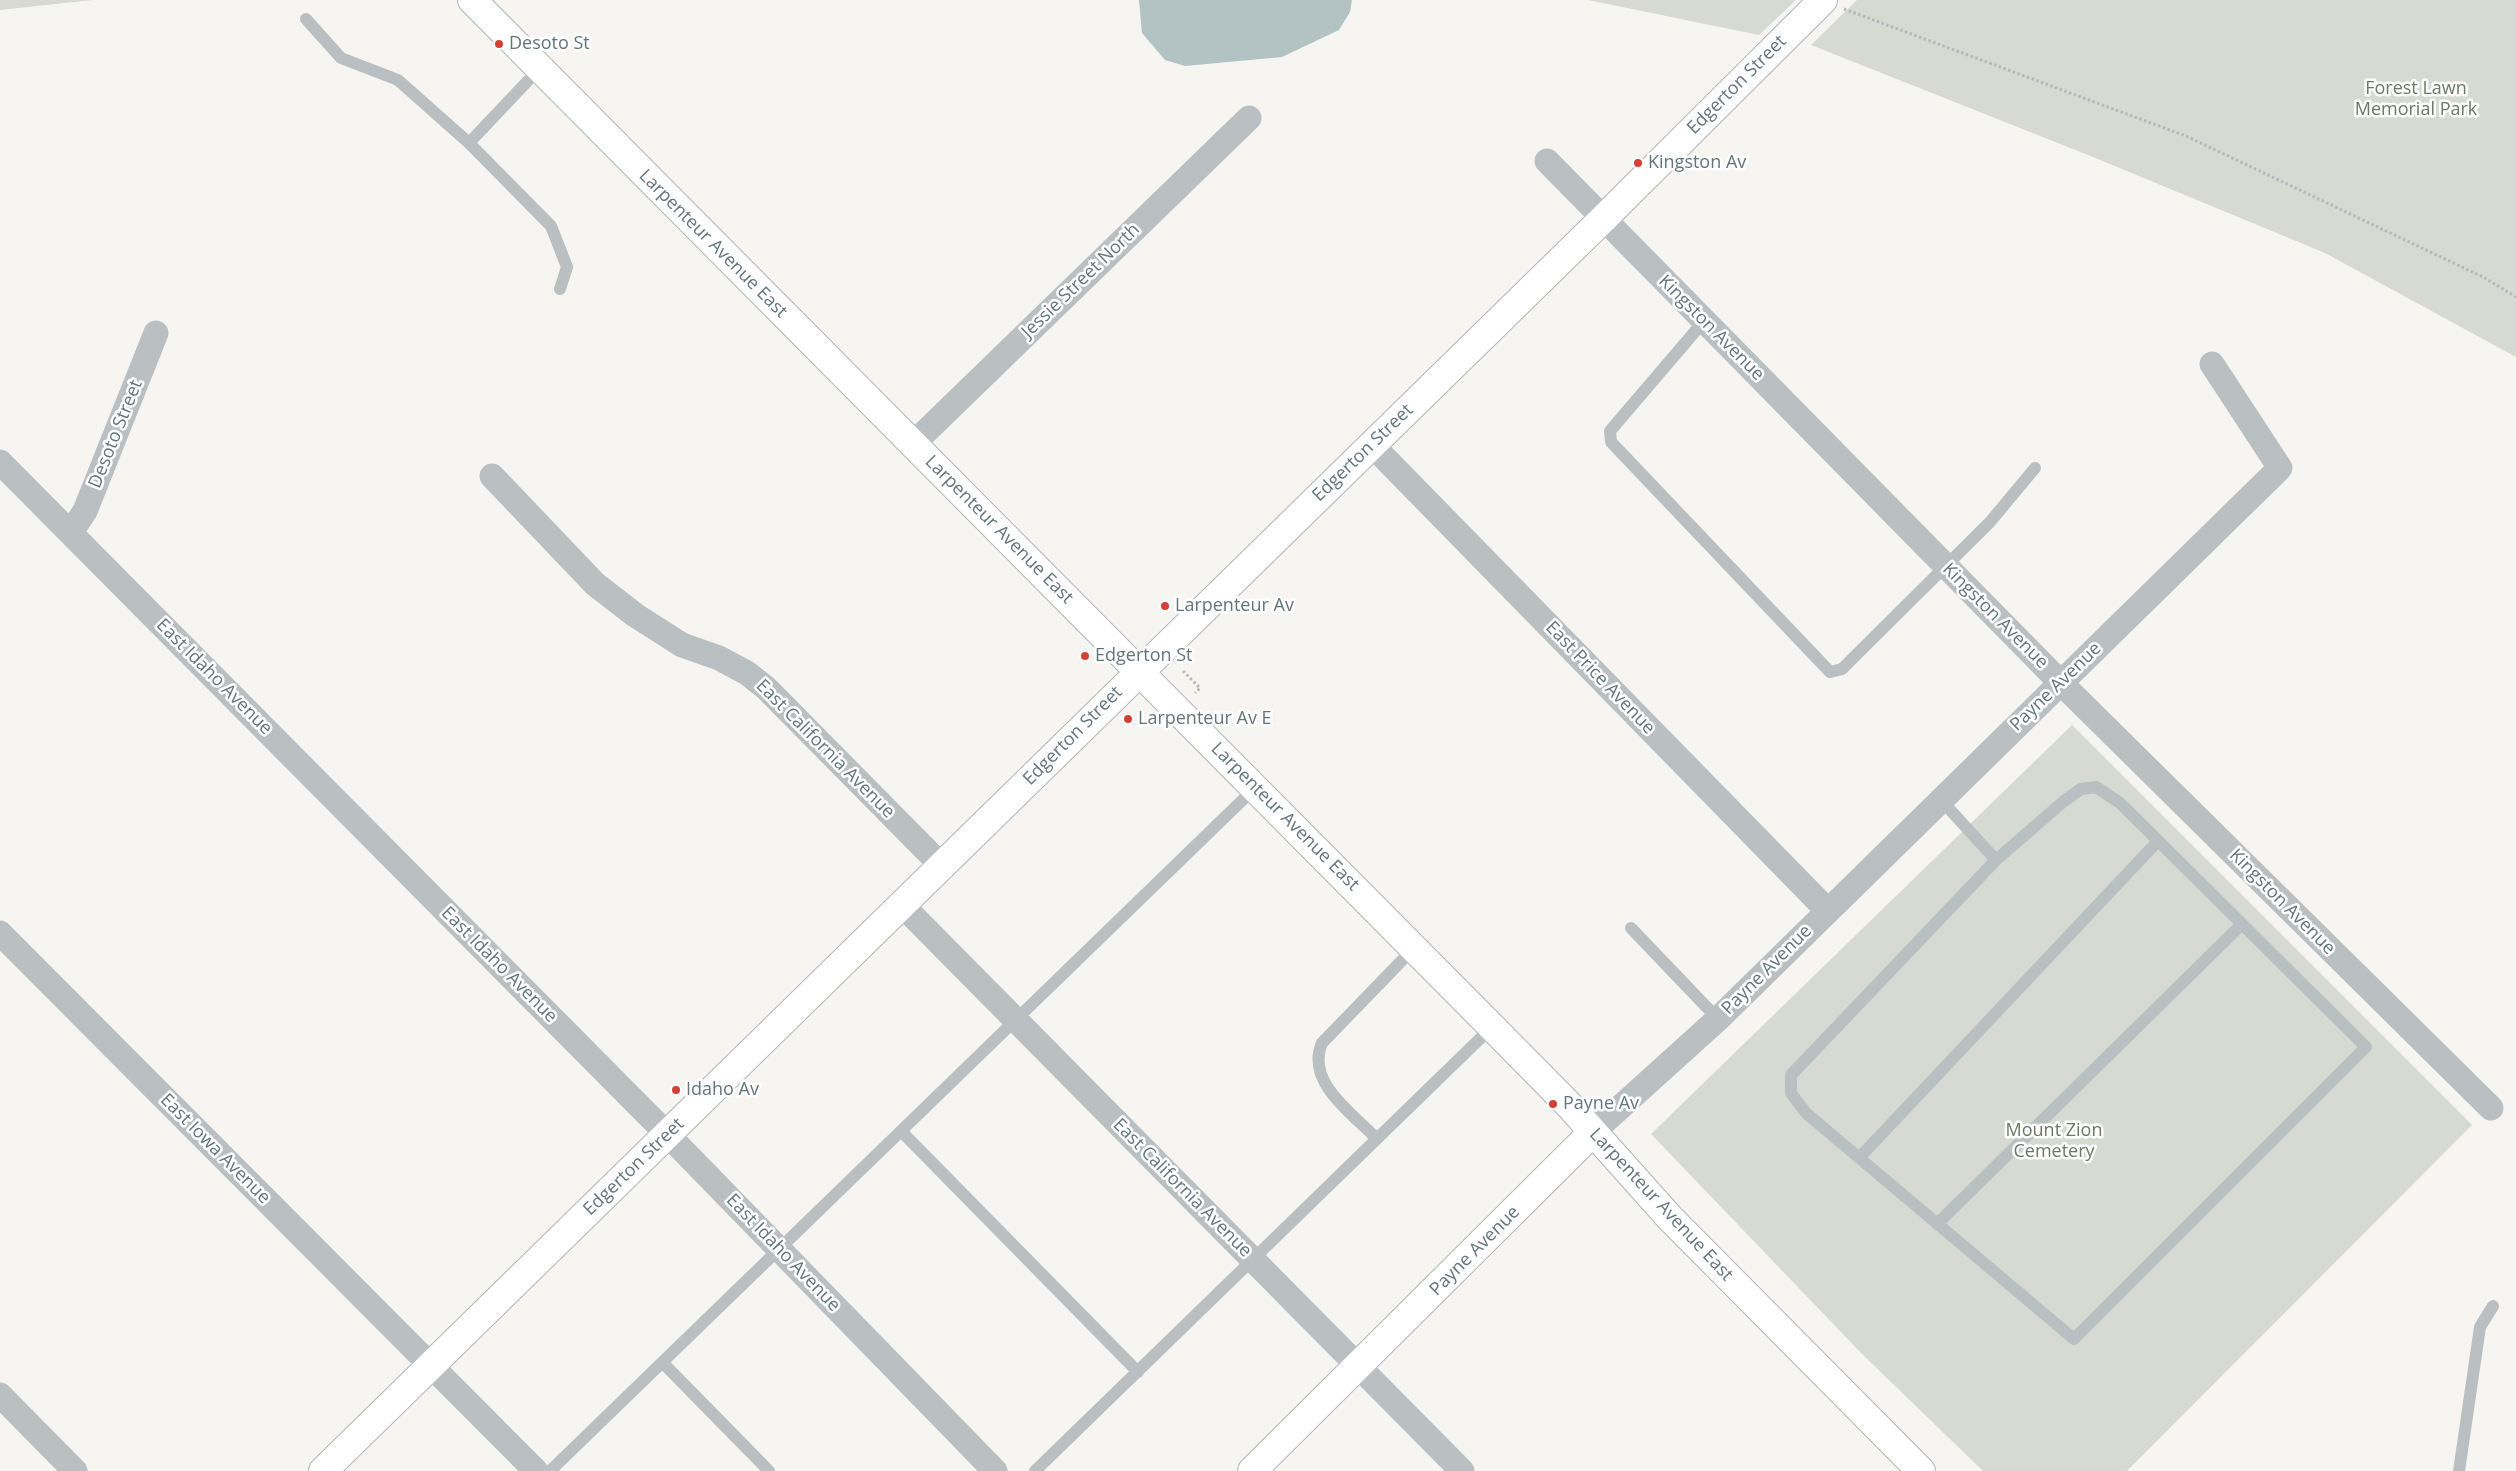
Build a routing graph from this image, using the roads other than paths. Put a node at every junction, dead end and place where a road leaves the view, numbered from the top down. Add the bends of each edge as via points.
1 (472, 0) edge
2 (1831, 4) edge
3 (306, 19) dead end
4 (539, 69) junction
5 (1249, 118) dead end
6 (469, 143) junction
7 (1547, 161) dead end
8 (1604, 218) junction
9 (560, 289) dead end
10 (1704, 321) junction
11 (156, 333) dead end
12 (2212, 364) dead end
13 (913, 444) junction
14 (1372, 445) junction
15 (0, 462) edge
16 (2035, 468) dead end
17 (492, 476) dead end
18 (71, 532) junction
19 (1946, 566) junction
20 (1140, 670) junction
21 (2060, 683) junction
22 (1255, 788) junction
23 (1941, 800) junction
24 (2158, 841) junction
25 (1996, 860) junction
26 (942, 866) junction
27 (902, 905) junction
28 (1827, 910) junction
29 (2242, 924) junction
30 (1631, 928) dead end
31 (0, 933) edge
32 (1414, 948) junction
33 (1718, 1019) junction
34 (1016, 1020) junction
35 (1492, 1026) junction
36 (2491, 1108) dead end
37 (902, 1132) junction
38 (1593, 1132) junction
39 (667, 1134) junction
40 (1377, 1138) junction
41 (1859, 1158) junction
42 (1937, 1224) junction
43 (780, 1250) junction
44 (1254, 1260) junction
45 (2493, 1306) dead end
46 (663, 1363) junction
47 (431, 1366) junction
48 (1359, 1366) junction
49 (1138, 1372) junction
50 (0, 1395) edge
51 (75, 1471) edge
52 (323, 1471) edge
53 (536, 1471) edge
54 (550, 1471) edge
55 (769, 1471) edge
56 (995, 1471) edge
57 (1035, 1471) edge
58 (1252, 1471) edge
59 (1462, 1471) edge
60 (1921, 1471) edge
61 (2459, 1471) edge

1 - 4 street, Larpenteur Avenue East
2 - 8 street, Edgerton Street
3 - 6 lane via 340,58 398,80
4 - 6 lane
4 - 13 street, Larpenteur Avenue East
5 - 13 street, Jessie Street North
6 - 9 lane via 551,226 566,267
7 - 8 street, Kingston Avenue
8 - 10 street, Kingston Avenue
8 - 14 street, Edgerton Street
10 - 19 street, Kingston Avenue
10 - 19 lane via 1610,431 1611,442 1830,672 1842,669
11 - 18 street, Desoto Street via 85,511
12 - 21 street, Payne Avenue via 2280,468
13 - 20 street, Larpenteur Avenue East
14 - 20 street, Edgerton Street
14 - 28 street, East Price Avenue
15 - 18 street, East Idaho Avenue
16 - 19 lane via 1990,522
17 - 26 street, East California Avenue via 595,584 635,615 682,645 719,658 747,673 766,688
18 - 39 street, East Idaho Avenue
19 - 21 street, Kingston Avenue
20 - 22 street, Larpenteur Avenue East
20 - 26 street, Edgerton Street
21 - 23 street, Payne Avenue
21 - 36 street, Kingston Avenue
22 - 32 street, Larpenteur Avenue East
22 - 34 lane
23 - 25 lane
23 - 28 street, Payne Avenue
24 - 25 lane via 2120,804 2096,787 2082,789 2064,802
24 - 29 lane
24 - 41 lane
25 - 41 lane via 1791,1075 1791,1093 1806,1113
26 - 27 street, Edgerton Street
27 - 34 street, East California Avenue
27 - 39 street, Edgerton Street
28 - 33 street, Payne Avenue
29 - 42 lane
29 - 42 lane via 2366,1047 2074,1339
30 - 33 lane
31 - 47 street, East Iowa Avenue
32 - 35 street, Larpenteur Avenue East
32 - 40 lane via 1322,1043 1316,1055 1320,1075 1329,1090
33 - 38 street, Payne Avenue
34 - 37 lane
34 - 44 street, East California Avenue
35 - 38 street, Larpenteur Avenue East
35 - 40 lane
37 - 43 lane
37 - 49 lane
38 - 48 street, Payne Avenue
38 - 60 street, Larpenteur Avenue East via 1714,1264
39 - 43 street, East Idaho Avenue
39 - 47 street, Edgerton Street
40 - 44 lane
41 - 42 lane
43 - 46 lane
43 - 56 street, East Idaho Avenue
44 - 48 street, East California Avenue
44 - 49 lane
45 - 61 lane via 2480,1327
46 - 54 lane
46 - 55 lane
47 - 52 street, Edgerton Street
47 - 53 street, East Iowa Avenue
48 - 58 street, Payne Avenue
48 - 59 street, East California Avenue
49 - 57 lane
50 - 51 street

